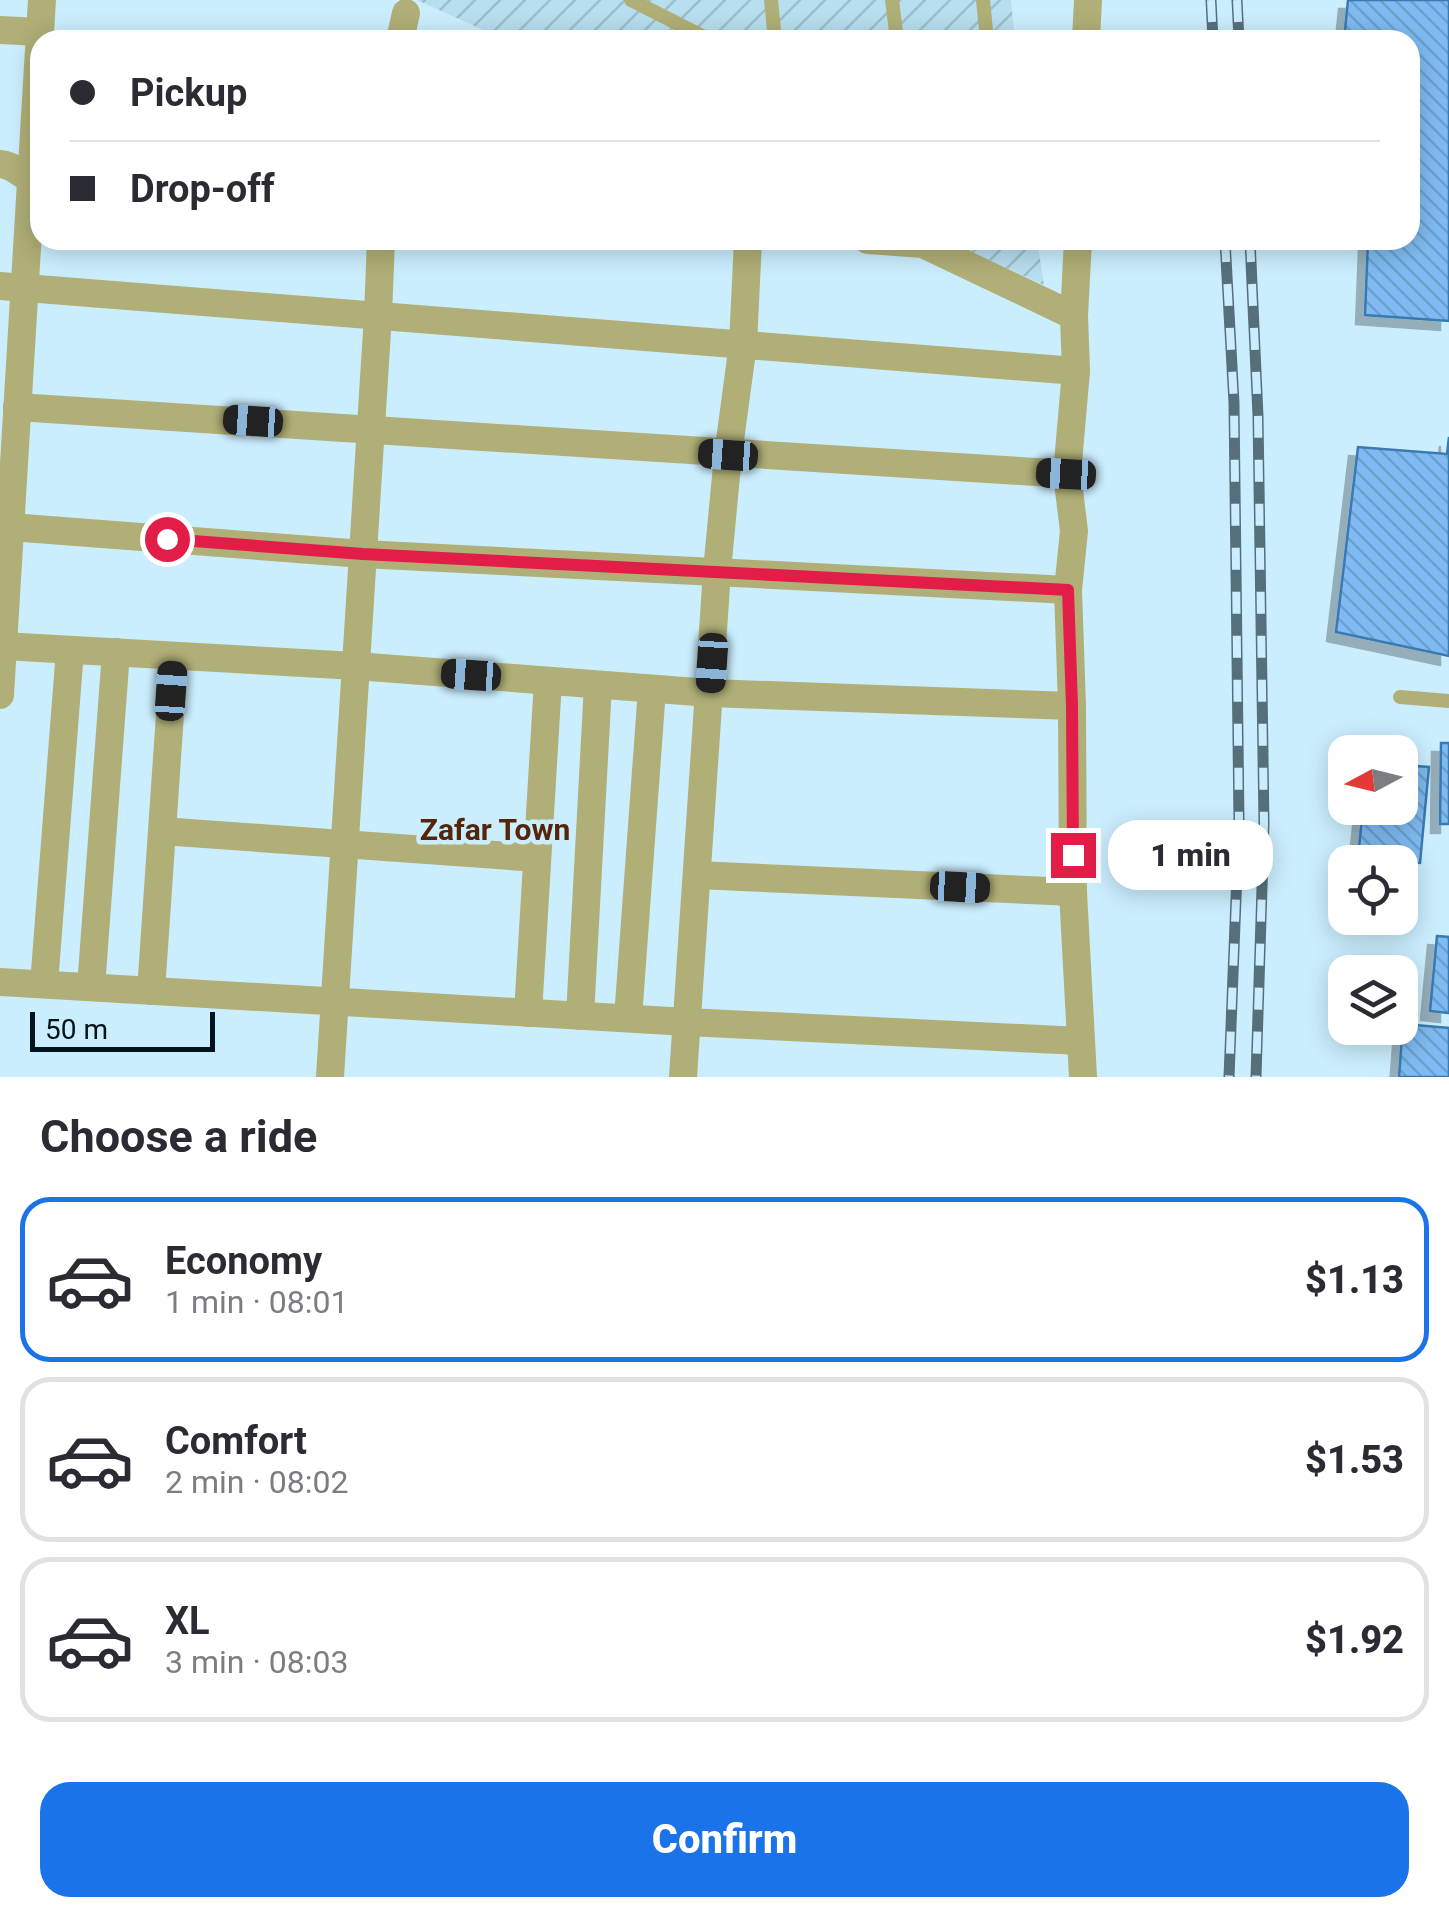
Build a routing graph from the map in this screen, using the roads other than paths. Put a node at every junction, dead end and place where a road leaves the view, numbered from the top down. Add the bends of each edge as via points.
1 (42, 0) edge
2 (631, 0) edge
3 (665, 0) edge
4 (771, 0) edge
5 (892, 0) edge
6 (983, 0) edge
7 (1088, 0) edge
8 (667, 18) junction
9 (0, 30) edge
10 (40, 30) edge
11 (690, 30) edge
12 (774, 30) edge
13 (896, 30) edge
14 (986, 30) edge
15 (1086, 30) edge
16 (30, 32) edge
17 (0, 164) edge
18 (30, 177) edge
19 (30, 208) edge
20 (381, 250) edge
21 (748, 250) edge
22 (936, 250) edge
23 (1077, 250) edge
24 (12, 287) edge
25 (378, 316) junction
26 (1074, 316) junction
27 (743, 344) junction
28 (1076, 371) junction
29 (11, 416) edge
30 (371, 428) junction
31 (728, 455) junction
32 (1066, 474) junction
33 (6, 541) edge
34 (363, 554) junction
35 (717, 571) junction
36 (1068, 590) junction
37 (70, 650) junction
38 (116, 652) junction
39 (174, 656) junction
40 (1, 664) edge
41 (356, 666) junction
42 (548, 681) junction
43 (598, 685) junction
44 (652, 689) junction
45 (0, 694) edge
46 (710, 694) junction
47 (1400, 697) dead end
48 (1449, 701) edge
49 (1072, 706) junction
50 (162, 830) junction
51 (345, 845) junction
52 (537, 858) junction
53 (697, 875) junction
54 (1073, 892) junction
55 (0, 982) edge
56 (44, 984) junction
57 (91, 987) junction
58 (152, 990) junction
59 (335, 1001) junction
60 (528, 1012) junction
61 (580, 1016) junction
62 (628, 1018) junction
63 (687, 1022) junction
64 (1081, 1041) junction
65 (330, 1077) edge
66 (683, 1077) edge
67 (1083, 1077) edge

1 - 10 street
2 - 8 lane
3 - 8 lane
4 - 12 lane
5 - 13 lane
6 - 14 lane
7 - 15 street
8 - 11 lane
9 - 16 street
17 - 18 street
19 - 24 street
20 - 25 street
21 - 27 street
22 - 26 street
23 - 26 street
24 - 25 street
24 - 29 street
25 - 27 street
25 - 30 street
26 - 28 street
27 - 28 street
27 - 31 street
28 - 32 street
29 - 30 street
29 - 33 street
30 - 31 street
30 - 34 street
31 - 32 street
31 - 35 street
32 - 36 street via 1074,531
33 - 34 street
33 - 40 street
34 - 35 street
34 - 41 street
35 - 36 street
35 - 46 street
36 - 49 street
37 - 38 street
37 - 40 street
37 - 56 street
38 - 39 street
38 - 57 street
39 - 41 street
39 - 50 street
40 - 45 street
41 - 42 street
41 - 51 street
42 - 43 street
42 - 52 street
43 - 44 street
43 - 61 street
44 - 46 street
44 - 62 street
46 - 49 street
46 - 53 street
47 - 48 lane
49 - 54 street
50 - 51 street
50 - 58 street
51 - 52 street
51 - 59 street
52 - 60 street
53 - 54 street
53 - 63 street
54 - 64 street
55 - 56 street
56 - 57 street
57 - 58 street
58 - 59 street
59 - 60 street
59 - 65 street
60 - 61 street
61 - 62 street
62 - 63 street
63 - 64 street
63 - 66 street
64 - 67 street

